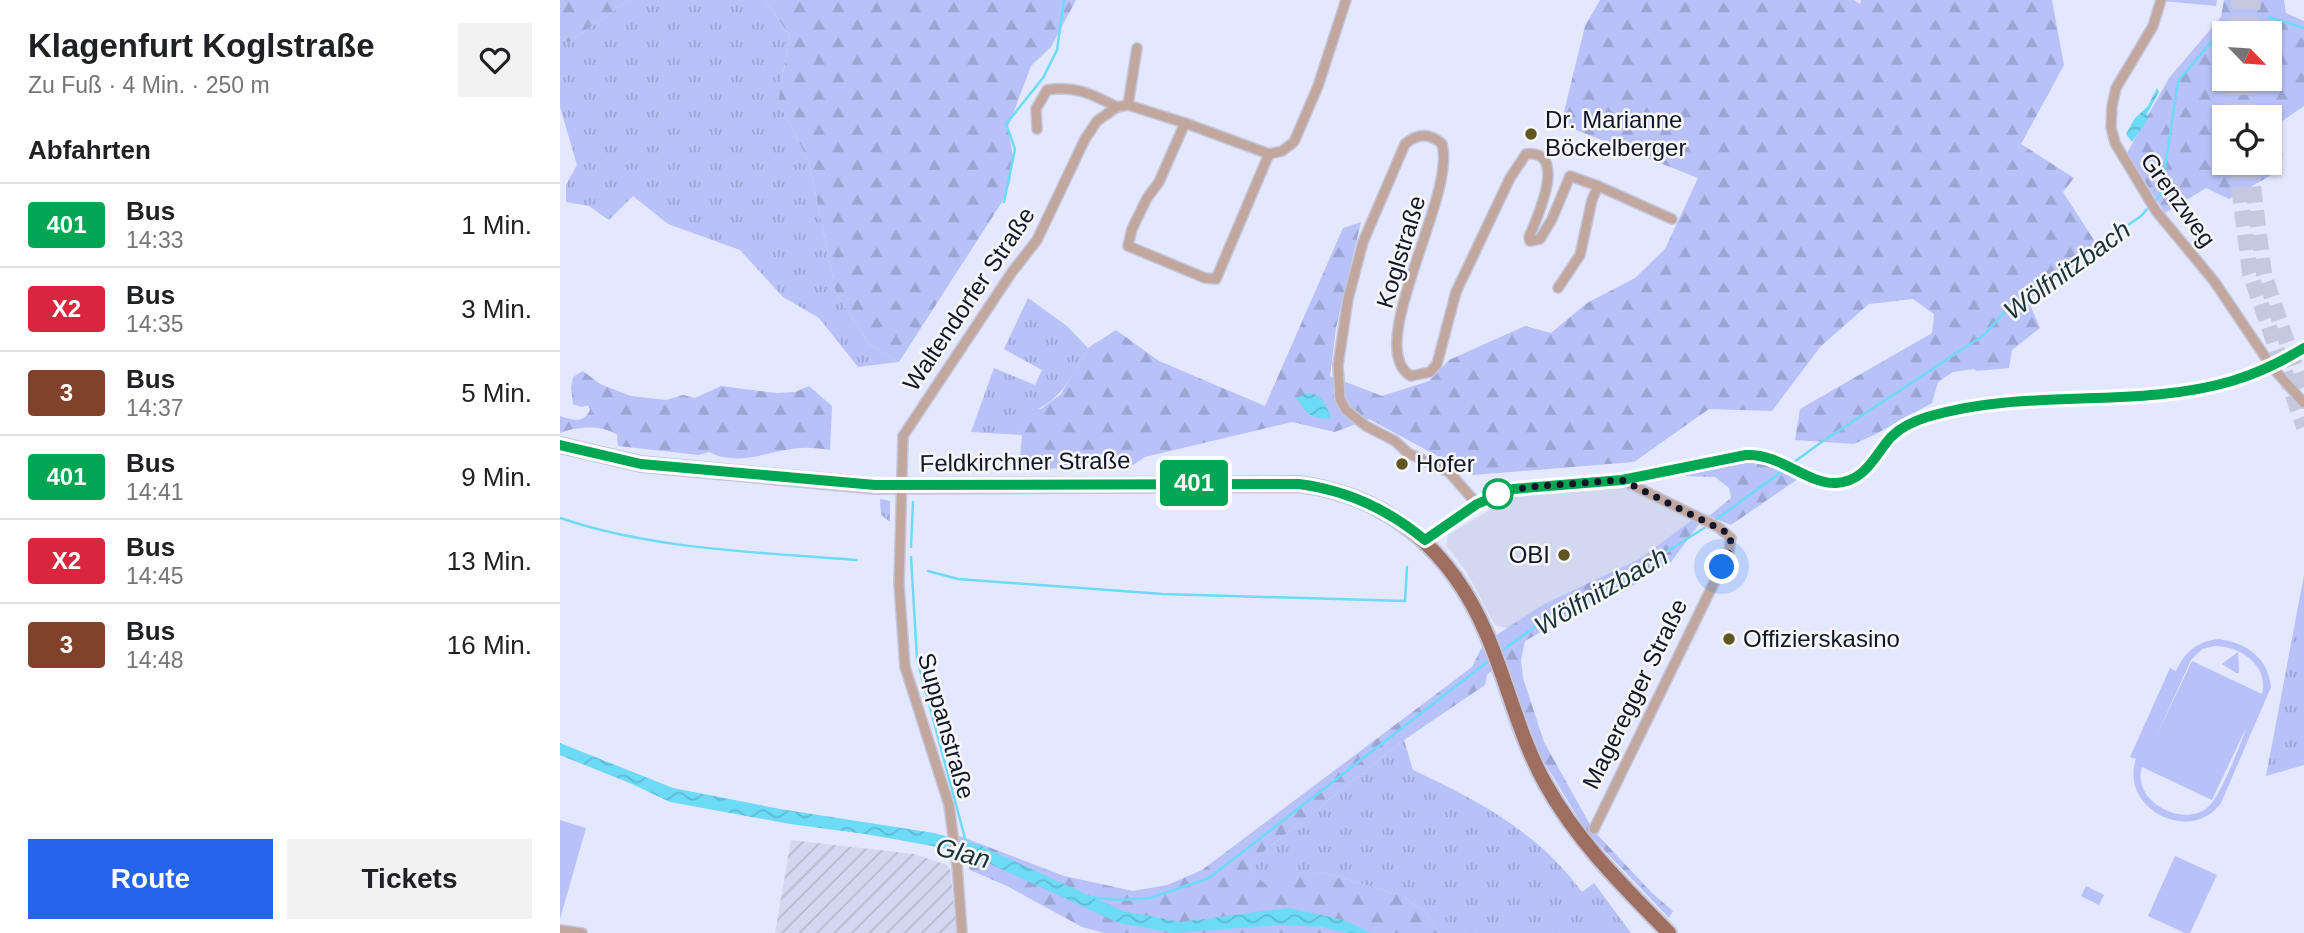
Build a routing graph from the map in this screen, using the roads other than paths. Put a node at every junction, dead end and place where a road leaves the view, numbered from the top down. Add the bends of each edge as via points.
1 (1346, 0) edge
2 (2161, 0) edge
3 (1137, 48) dead end
4 (1128, 105) junction
5 (1117, 107) junction
6 (1185, 123) junction
7 (1037, 129) dead end
8 (1269, 154) junction
9 (1598, 186) junction
10 (1672, 219) dead end
11 (1558, 288) dead end
12 (2304, 348) edge
13 (2272, 367) junction
14 (2304, 403) edge
15 (560, 445) edge
16 (1622, 480) junction
17 (900, 486) junction
18 (1477, 504) junction
19 (1425, 540) junction
20 (1488, 637) joint
21 (1594, 829) dead end
22 (560, 930) edge
23 (582, 933) edge
24 (962, 933) edge
25 (1669, 933) edge

1 - 8 street via 1294,142
2 - 13 street, Grenzweg via 2152,26 2121,77 2111,127 2156,212 2214,281
3 - 4 street
4 - 5 street
4 - 6 street
5 - 7 street via 1065,87 1047,90 1036,109
5 - 17 street, Waltendorfer Straße via 1097,121 1085,139 1037,240 903,436
6 - 8 street
6 - 8 street via 1128,246 1205,278 1216,279
9 - 10 street, Koglstraße
9 - 11 street via 1580,255
9 - 18 street, Koglstraße via 1570,176 1540,239 1530,242 1548,171 1541,156 1526,154 1456,292 1437,364 1420,375 1404,372 1396,348 1404,298 1444,171 1445,155 1436,138 1420,135 1405,144 1363,242 1338,365 1340,399 1366,426 1449,472
12 - 13 street
13 - 14 street, Grenzweg
13 - 16 street via 2231,381 2167,393 2010,402 1948,411 1902,428 1861,474 1848,481 1835,483 1756,454
15 - 17 main road, Feldkirchner Straße via 641,464
16 - 18 street via 1513,489
16 - 21 street, Mageregger Straße via 1718,527 1731,538 1729,552
17 - 19 main road, Feldkirchner Straße via 1299,484 1356,499
17 - 24 street, Suppanstraße via 899,584 905,667 953,830
18 - 19 street
19 - 20 main road, Feldkirchner Straße via 1468,596
20 - 25 main road, Mageregger Straße via 1524,740 1557,804 1603,865
22 - 23 street

